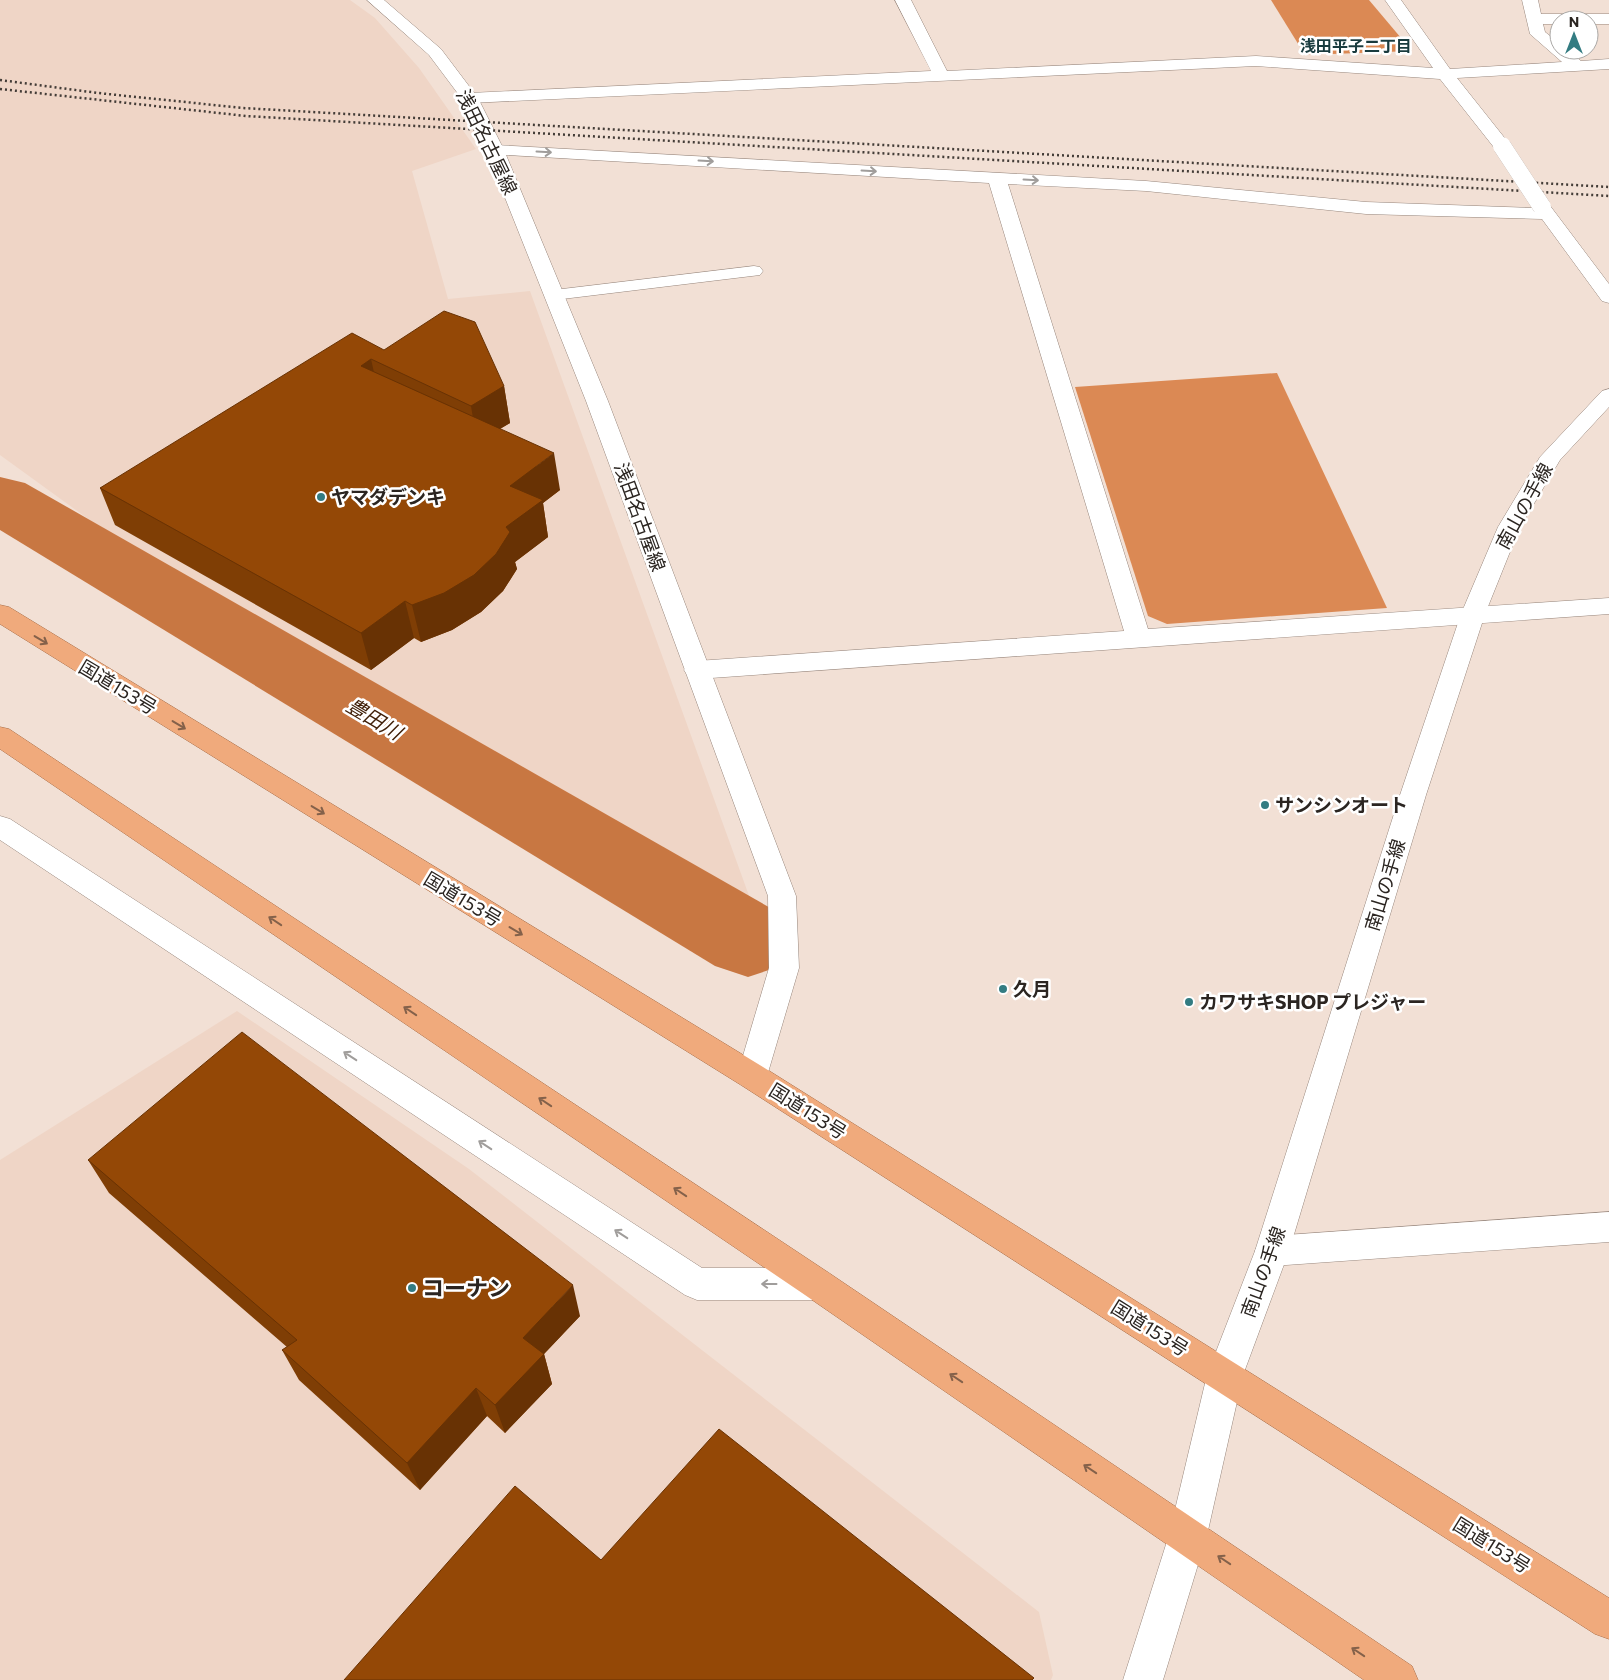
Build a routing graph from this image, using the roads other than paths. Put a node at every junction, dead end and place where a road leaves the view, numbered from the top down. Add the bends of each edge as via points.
1 (375, 0) edge
2 (902, 0) edge
3 (1393, 0) edge
4 (1530, 0) edge
5 (1534, 19) junction
6 (1609, 19) edge
7 (1609, 64) edge
8 (1577, 66) junction
9 (1445, 74) junction
10 (942, 76) junction
11 (470, 98) junction
12 (495, 150) junction
13 (997, 178) junction
14 (1545, 211) junction
15 (754, 271) dead end
16 (554, 295) junction
17 (1609, 297) edge
18 (1609, 395) edge
19 (1609, 606) edge
20 (0, 613) edge
21 (1473, 614) junction
22 (1139, 639) junction
23 (698, 670) junction
24 (0, 736) edge
25 (0, 826) edge
26 (752, 1076) junction
27 (1609, 1227) edge
28 (1272, 1251) junction
29 (817, 1284) junction
30 (1225, 1376) junction
31 (1188, 1535) junction
32 (1609, 1620) edge
33 (1143, 1680) edge
34 (1398, 1680) edge

1 - 11 street, 浅田名古屋線 via 435,52
2 - 10 street
3 - 9 street
4 - 5 street
5 - 6 street
5 - 8 street via 1538,34
7 - 8 street
8 - 9 street
9 - 10 street via 1256,61
9 - 14 street, bridge via 1502,146
10 - 11 street
11 - 12 street, 浅田名古屋線
12 -> 13 street
12 - 16 street, 浅田名古屋線
13 -> 14 street via 1146,186 1366,208
13 - 22 street
14 - 17 street
15 - 16 lane
16 - 23 street, 浅田名古屋線
18 - 21 street, 南山の手線 via 1551,457 1509,528
19 - 21 street
20 -> 26 highway, 国道153号
21 - 22 street
21 - 28 street, 南山の手線 via 1413,795
22 - 23 street
23 - 26 street, 浅田名古屋線 via 782,896 784,968
29 -> 24 highway
29 -> 25 street via 697,1284
26 - 30 highway, 国道153号
27 - 28 street
28 - 30 street, 南山の手線
31 -> 29 highway
30 - 31 street, 南山の手線
30 - 32 highway, 国道153号
31 - 33 street, 南山の手線
34 -> 31 highway

